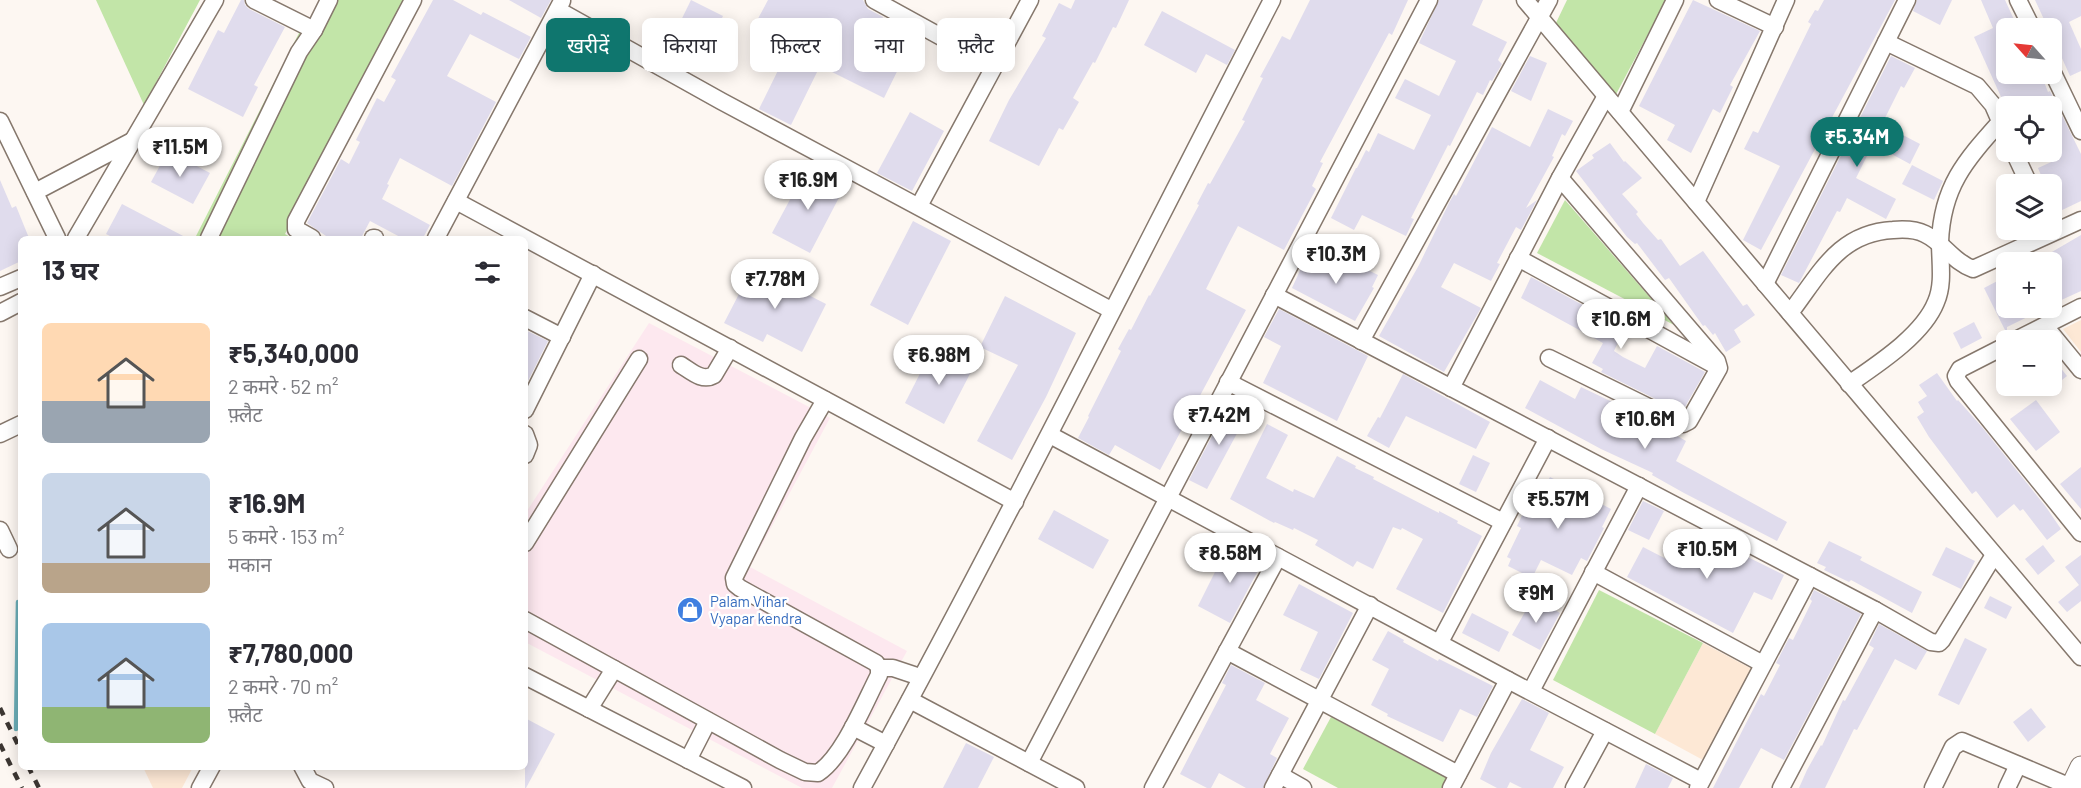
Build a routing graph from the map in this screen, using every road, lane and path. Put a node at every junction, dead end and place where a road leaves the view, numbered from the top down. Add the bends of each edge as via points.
1 (215, 0) edge
2 (254, 0) edge
3 (329, 0) edge
4 (413, 0) edge
5 (874, 0) edge
6 (1030, 0) edge
7 (1272, 0) edge
8 (1429, 0) edge
9 (1525, 0) edge
10 (1549, 0) edge
11 (1675, 0) edge
12 (1718, 0) edge
13 (1786, 0) edge
14 (1907, 0) edge
15 (2018, 0) edge
16 (560, 5) edge
17 (1540, 18) junction
18 (2027, 18) edge
19 (1775, 27) junction
20 (1015, 28) edge
21 (314, 30) junction
22 (937, 35) edge
23 (1886, 42) junction
24 (991, 72) edge
25 (2058, 84) edge
26 (1606, 96) junction
27 (1620, 112) junction
28 (1996, 112) edge
29 (0, 121) edge
30 (2081, 131) edge
31 (1996, 135) edge
32 (134, 140) junction
33 (1560, 178) junction
34 (35, 192) junction
35 (456, 201) junction
36 (1696, 202) junction
37 (919, 206) junction
38 (2081, 220) edge
39 (2062, 228) edge
40 (56, 236) edge
41 (77, 236) edge
42 (210, 236) edge
43 (308, 236) edge
44 (437, 236) edge
45 (522, 236) edge
46 (528, 239) edge
47 (2034, 240) edge
48 (1940, 243) junction
49 (1518, 258) junction
50 (593, 274) junction
51 (18, 279) edge
52 (1765, 284) junction
53 (0, 287) edge
54 (1274, 295) junction
55 (18, 304) edge
56 (2081, 307) edge
57 (1111, 310) junction
58 (0, 313) edge
59 (1790, 313) junction
60 (528, 320) edge
61 (2045, 326) junction
62 (2037, 330) edge
63 (562, 338) junction
64 (1361, 340) junction
65 (730, 348) junction
66 (1996, 351) edge
67 (1549, 358) dead end
68 (639, 359) dead end
69 (681, 365) dead end
70 (1719, 368) junction
71 (2081, 370) edge
72 (1228, 382) junction
73 (1849, 384) junction
74 (1451, 388) junction
75 (825, 400) junction
76 (528, 404) edge
77 (18, 425) edge
78 (0, 434) edge
79 (1050, 435) junction
80 (1548, 438) junction
81 (1639, 486) junction
82 (1168, 498) junction
83 (1015, 502) junction
84 (1503, 522) junction
85 (0, 530) edge
86 (2081, 533) edge
87 (528, 538) edge
88 (9, 549) dead end
89 (1994, 555) junction
90 (1278, 557) junction
91 (1593, 572) junction
92 (1810, 576) junction
93 (1370, 605) junction
94 (1875, 610) junction
95 (528, 622) edge
96 (1440, 642) junction
97 (1227, 651) junction
98 (2081, 657) edge
99 (1763, 664) junction
100 (879, 668) junction
101 (614, 669) junction
102 (528, 678) edge
103 (920, 678) junction
104 (1508, 680) junction
105 (1531, 692) junction
106 (910, 700) junction
107 (1320, 702) junction
108 (589, 709) junction
109 (708, 721) junction
110 (853, 727) junction
111 (1605, 731) junction
112 (886, 744) junction
113 (688, 759) junction
114 (1029, 763) junction
115 (2018, 765) junction
116 (2081, 768) edge
117 (210, 770) edge
118 (1455, 781) edge
119 (1276, 782) edge
120 (1700, 785) edge
121 (200, 788) edge
122 (743, 788) edge
123 (862, 788) edge
124 (1076, 788) edge
125 (1153, 788) edge
126 (1303, 788) edge
127 (1574, 788) edge
128 (1781, 788) edge
129 (1933, 788) edge
130 (2007, 788) edge
131 (2071, 788) edge

1 - 32 street
2 - 21 street
3 - 21 street
4 - 43 street via 296,221 296,229
5 - 22 street
6 - 20 street
7 - 57 street
8 - 54 street
9 - 17 street
10 - 17 street
11 - 27 street
12 - 19 street
13 - 19 street
14 - 23 street
15 - 18 street
16 - 35 street
16 - 37 street via 721,101
17 - 26 street
17 - 64 street
19 - 36 street
21 - 42 street via 299,52
23 - 28 street via 1977,86
23 - 52 street
24 - 37 street
25 - 30 street
26 - 27 street
26 - 33 street
27 - 36 street
29 - 34 street
31 - 48 street via 1968,157 1954,182 1945,207
32 - 34 street
32 - 41 street
33 - 49 street
33 - 70 street
34 - 40 street
35 - 44 street
35 - 45 street
36 - 52 street
37 - 57 street
38 - 39 street
46 - 50 street
47 - 48 street via 1973,269 1956,261
48 - 59 street via 1908,229 1862,236 1836,252
48 - 73 street via 1940,284 1933,308 1909,337
49 - 70 street
49 - 74 street
50 - 63 street
50 - 65 street
51 - 53 street
52 - 59 street
54 - 64 street
54 - 72 street
55 - 58 street
56 - 61 street
57 - 79 street
59 - 73 street
60 - 63 street
61 - 62 street
61 - 71 street
63 - 76 street
64 - 74 street
65 - 69 street via 710,377 703,378
65 - 75 street
66 - 86 street via 1960,369 1958,381
67 - 70 street via 1683,424 1689,421
68 - 87 street
72 - 82 street
72 - 84 street
73 - 89 street
74 - 80 street
75 - 83 street
75 - 100 street via 737,571 735,584
77 - 78 street
79 - 82 street
79 - 83 street
80 - 81 street
80 - 84 street
81 - 91 street
81 - 92 street
82 - 90 street
82 - 114 street
83 - 103 street
84 - 96 street
85 - 88 street
89 - 94 street via 1939,643
89 - 98 street
90 - 93 street
90 - 97 street
91 - 99 street
91 - 105 street
92 - 94 street
92 - 99 street
93 - 96 street
93 - 107 street
94 - 128 street
95 - 101 street
96 - 104 street
97 - 107 street
97 - 125 street
99 - 120 street
100 - 103 street via 893,668
100 - 110 street
101 - 108 street
101 - 109 street
102 - 108 street
103 - 106 street
104 - 105 street
104 - 118 street
105 - 111 street
106 - 112 street
106 - 114 street
107 - 118 street
107 - 119 street
108 - 113 street
109 - 110 street via 805,772 818,773 826,768
109 - 113 street
110 - 112 street
111 - 120 street
111 - 127 street
112 - 123 street
113 - 122 street
114 - 124 street
115 - 129 street via 1962,741 1953,747
115 - 130 street
115 - 131 street
116 - 131 main road
117 - 121 street
119 - 126 street

